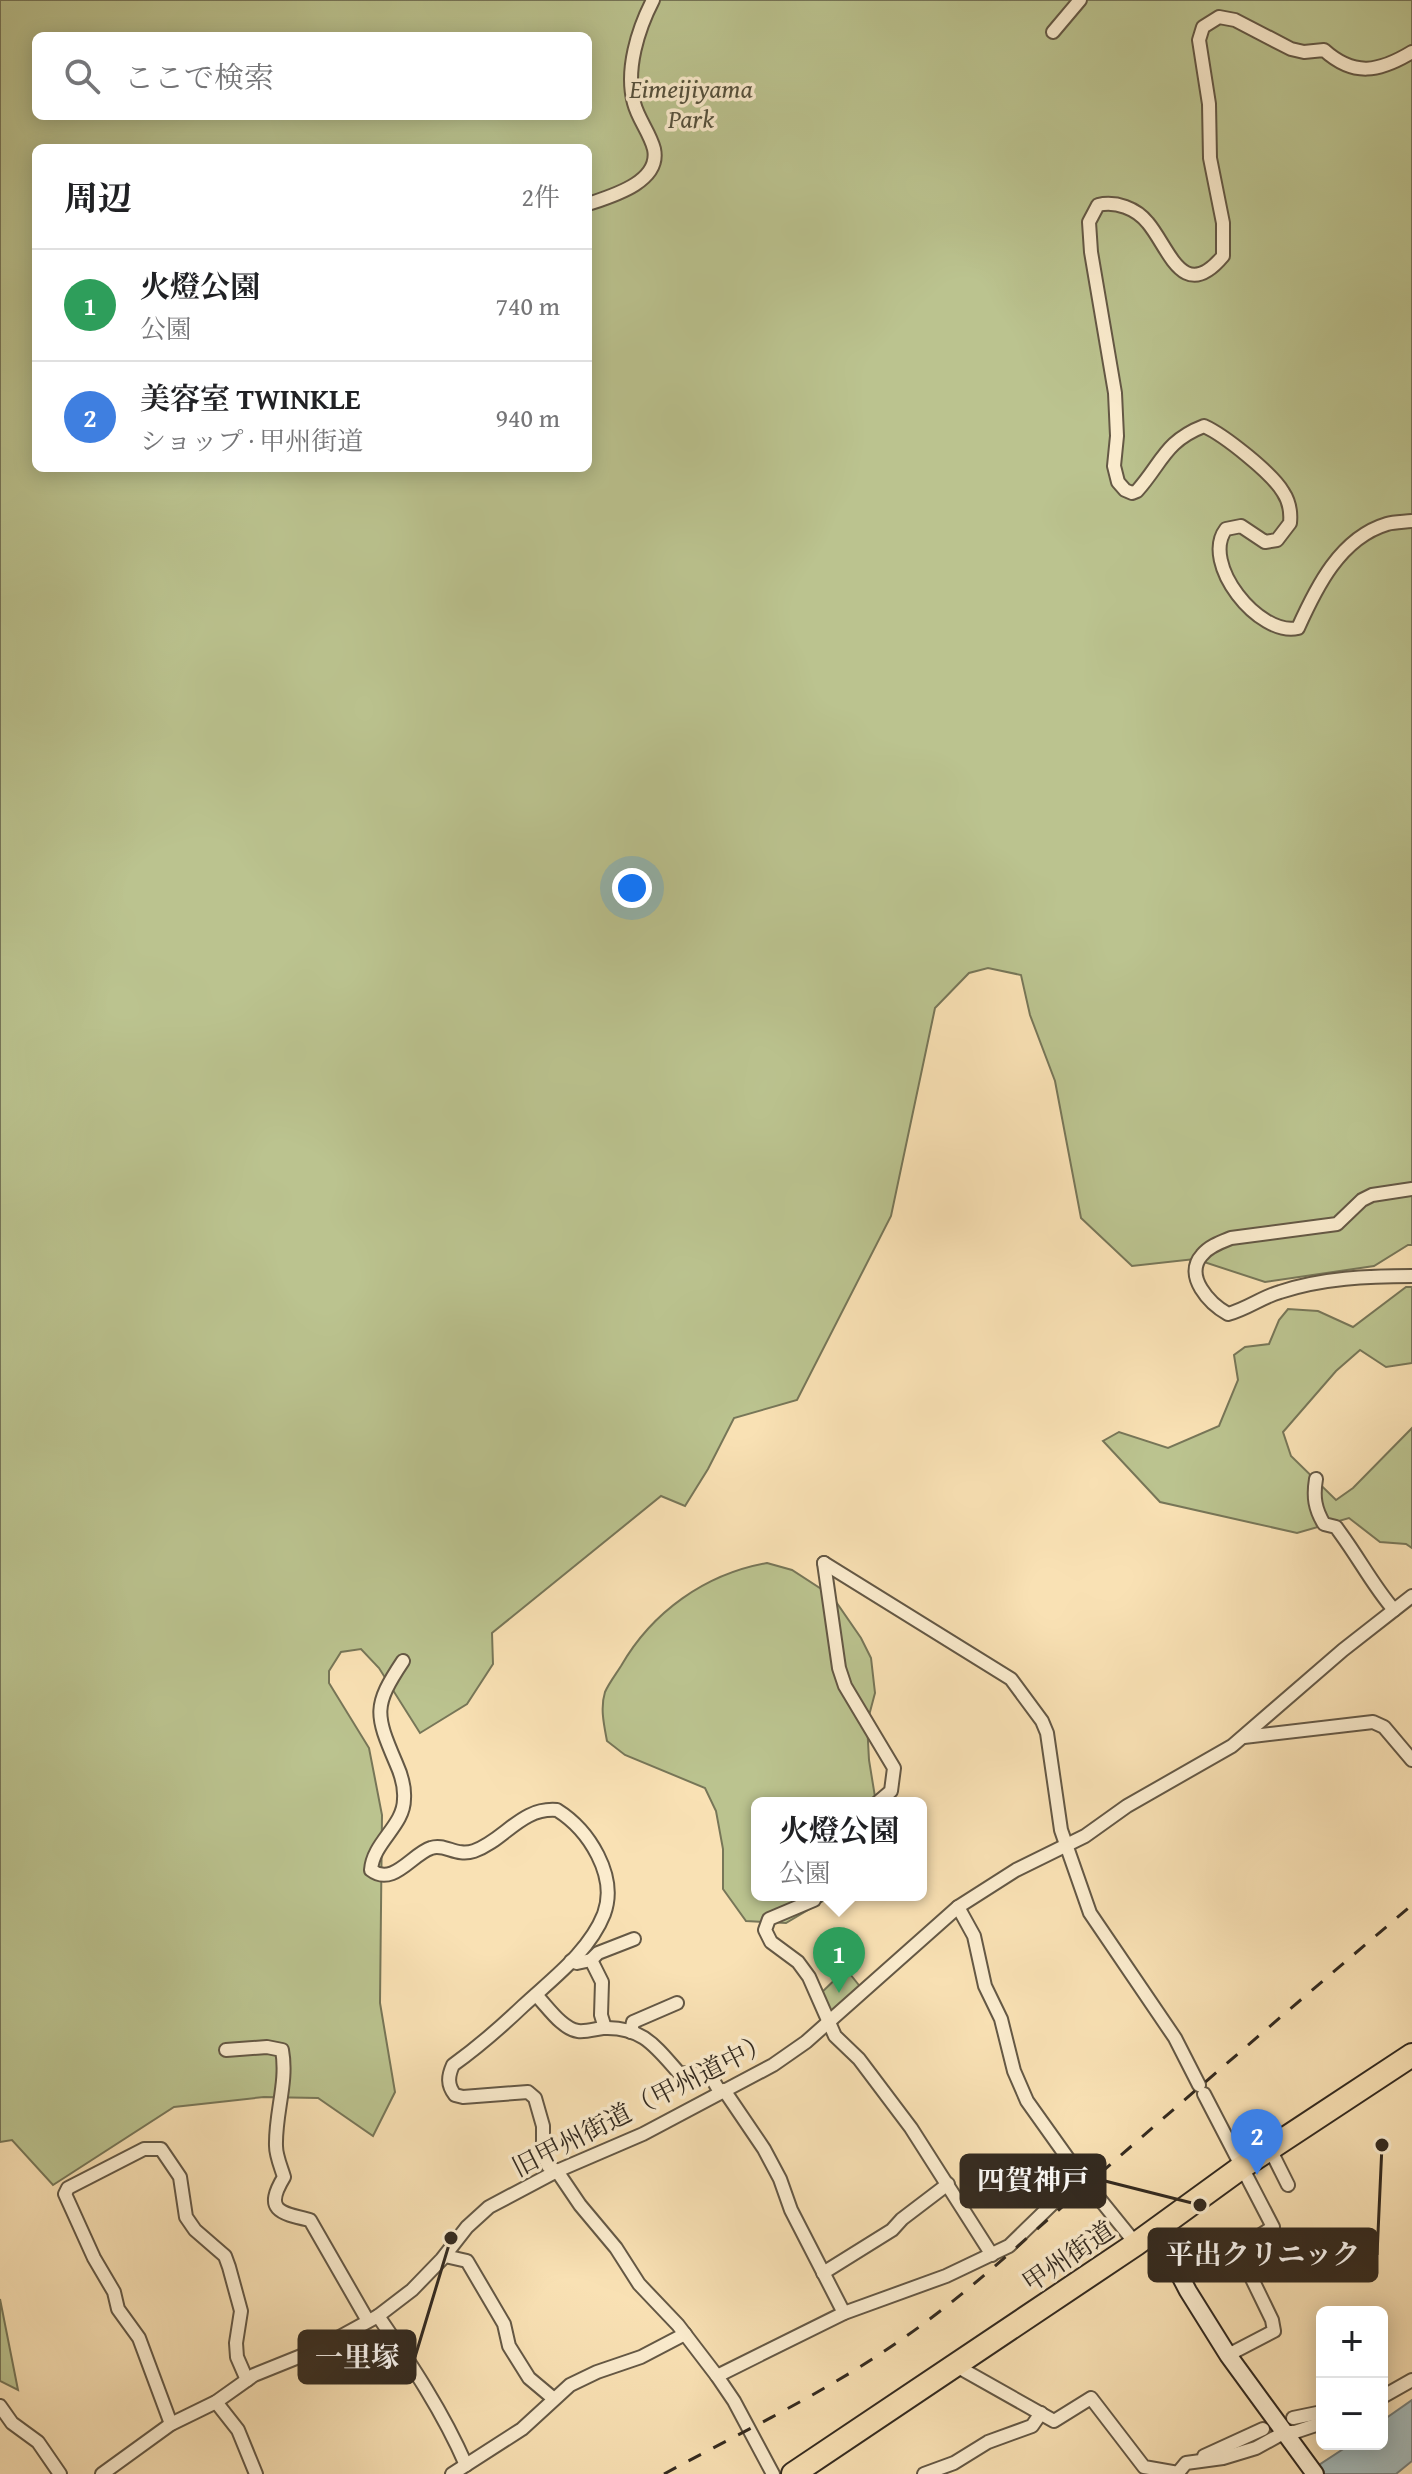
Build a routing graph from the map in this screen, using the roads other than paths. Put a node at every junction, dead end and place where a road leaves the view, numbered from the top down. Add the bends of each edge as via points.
1 (653, 0) edge
2 (1080, 0) edge
3 (1053, 32) dead end
4 (1412, 52) edge
5 (592, 202) edge
6 (1412, 521) edge
7 (1412, 1189) edge
8 (1412, 1276) edge
9 (1316, 1479) dead end
10 (1412, 1596) edge
11 (1394, 1610) junction
12 (403, 1661) dead end
13 (1244, 1737) junction
14 (1412, 1760) edge
15 (884, 1797) edge
16 (1065, 1846) junction
17 (812, 1901) edge
18 (958, 1907) junction
19 (634, 1939) dead end
20 (591, 1960) junction
21 (571, 1961) junction
22 (536, 1995) junction
23 (677, 2003) dead end
24 (827, 2021) junction
25 (605, 2028) junction
26 (631, 2032) junction
27 (226, 2050) dead end
28 (1412, 2055) edge
29 (722, 2091) junction
30 (1270, 2149) junction
31 (1242, 2167) junction
32 (557, 2171) junction
33 (948, 2184) junction
34 (1087, 2184) junction
35 (1288, 2185) dead end
36 (1156, 2230) junction
37 (1136, 2244) junction
38 (992, 2255) junction
39 (445, 2256) junction
40 (823, 2273) junction
41 (844, 2313) junction
42 (373, 2318) junction
43 (685, 2334) junction
44 (1228, 2355) junction
45 (960, 2368) dead end
46 (717, 2376) junction
47 (247, 2380) junction
48 (1412, 2380) edge
49 (1388, 2394) edge
50 (554, 2399) junction
51 (216, 2402) junction
52 (0, 2406) edge
53 (1041, 2413) junction
54 (1316, 2415) edge
55 (171, 2424) junction
56 (1316, 2425) edge
57 (1263, 2429) dead end
58 (1289, 2429) junction
59 (466, 2465) junction
60 (1180, 2470) edge
61 (60, 2474) edge
62 (102, 2474) edge
63 (256, 2474) edge
64 (452, 2474) edge
65 (773, 2474) edge
66 (793, 2474) edge
67 (924, 2474) edge
68 (1315, 2474) edge

1 - 5 street via 631,72 634,103 654,150 654,167 643,180
2 - 3 street
4 - 6 street via 1395,63 1353,68 1324,50 1291,49 1219,17 1203,27 1199,40 1223,256 1201,274 1187,272 1174,265 1148,223 1111,202 1098,205 1089,222 1115,393 1118,482 1125,490 1137,491 1162,455 1186,433 1204,426 1239,450 1285,495 1290,523 1277,540 1265,542 1241,526 1220,536 1227,581 1239,597 1273,626 1298,628 1311,597 1342,554 1386,524
7 - 8 street via 1372,1195 1337,1224 1215,1244 1202,1254 1196,1270 1201,1289 1228,1314 1278,1292 1323,1281
9 - 11 street via 1316,1511 1324,1524 1336,1527
10 - 11 street
11 - 13 street
12 - 21 street via 378,1710 405,1801 372,1856 371,1870 391,1875 429,1848 458,1854 476,1850 522,1818 557,1810 586,1835 608,1891 603,1918
13 - 14 street, 旧甲州街道（甲州道中） via 1373,1722 1384,1727
13 - 16 street, 旧甲州街道（甲州道中）
15 - 16 street via 891,1791 894,1768 845,1686 824,1563 1011,1679 1047,1733
16 - 18 street, 旧甲州街道（甲州道中）
16 - 31 street via 1090,1913 1175,2038
17 - 24 street via 769,1919 765,1930 809,1977
18 - 24 street, 旧甲州街道（甲州道中）
18 - 34 street via 974,1936 985,1986 1027,2101
19 - 20 street
20 - 21 street
20 - 25 street via 602,1982
21 - 22 street
22 - 25 street via 576,2031
22 - 32 street via 453,2065 449,2084 463,2097 528,2092 543,2126 543,2154
23 - 26 street via 633,2022
24 - 29 street, 旧甲州街道（甲州道中） via 773,2065
24 - 33 street via 872,2074
25 - 26 street
26 - 29 street via 654,2044 679,2073 710,2075
27 - 42 street via 282,2050 276,2147 284,2177 274,2193 275,2204 282,2214 310,2220
28 - 30 highway, 甲州街道
29 - 32 street, 旧甲州街道（甲州道中） via 643,2134
29 - 40 street via 764,2149
30 - 31 highway, 甲州街道
30 - 35 street
31 - 36 highway, 甲州街道
31 - 44 street via 1273,2227 1238,2250 1275,2327
32 - 39 street, 旧甲州街道（甲州道中） via 489,2207
32 - 43 street via 639,2284
33 - 38 street
33 - 40 street via 892,2230
34 - 37 street
34 - 38 street
36 - 37 highway, 甲州街道
36 - 44 street
37 - 66 highway, 甲州街道
38 - 41 street
39 - 42 street, 旧甲州街道（甲州道中） via 412,2290
39 - 50 street via 467,2261 529,2378
40 - 41 street
41 - 46 street
42 - 47 street, 旧甲州街道（甲州道中）
42 - 59 street via 420,2377
43 - 46 street
43 - 50 street via 570,2385
44 - 58 street
45 - 53 street
46 - 65 street
47 - 51 street, 旧甲州街道（甲州道中）
47 - 55 street via 237,2357 241,2311 225,2256 186,2217 180,2177 161,2149 144,2149 68,2188 65,2194 118,2309 139,2338
48 - 49 street
50 - 59 street via 522,2429
51 - 55 street, 旧甲州街道（甲州道中）
51 - 63 street via 238,2430
52 - 61 street via 12,2423 38,2442
53 - 60 street via 1054,2421 1091,2398 1144,2467
53 - 67 street via 1032,2426
54 - 58 street
55 - 62 street, 旧甲州街道（甲州道中）
56 - 58 street
57 - 60 street
58 - 60 street via 1245,2452
58 - 68 street
59 - 64 street

